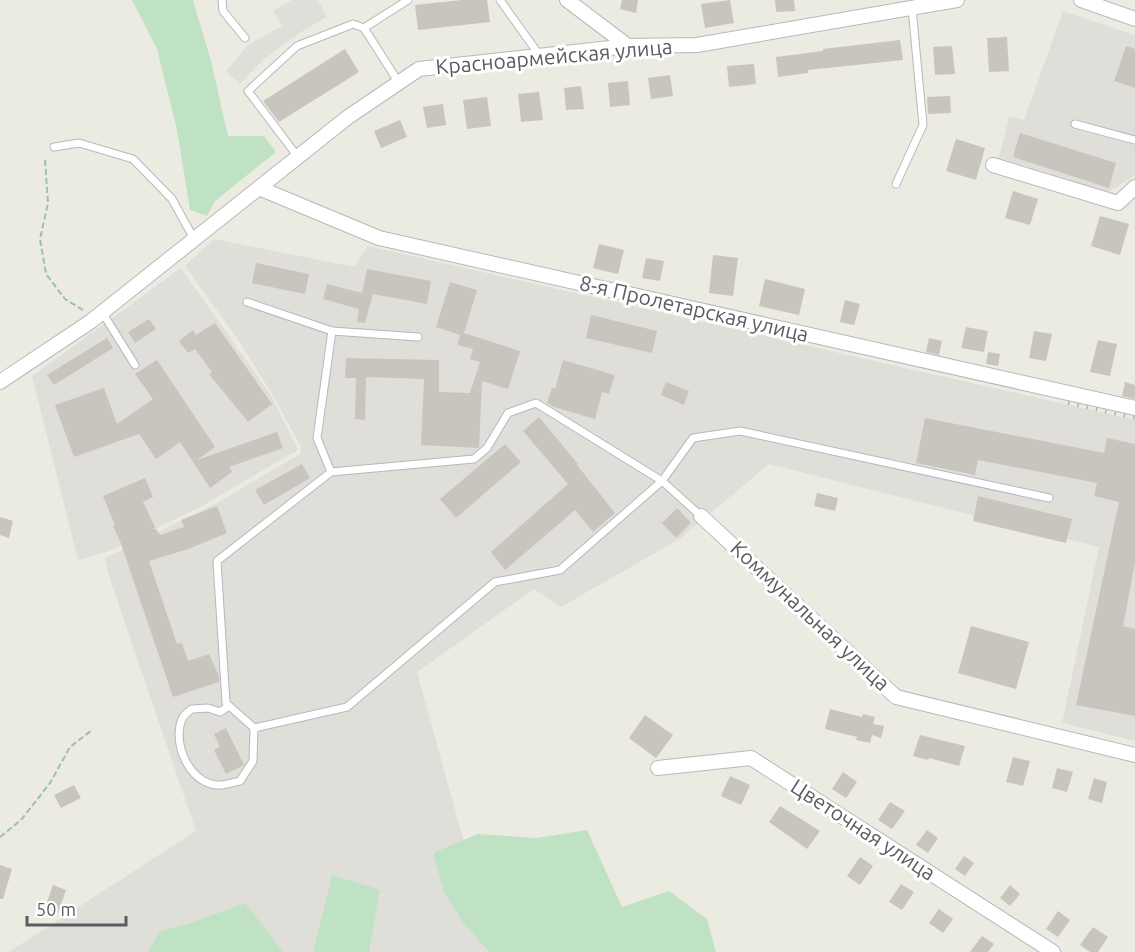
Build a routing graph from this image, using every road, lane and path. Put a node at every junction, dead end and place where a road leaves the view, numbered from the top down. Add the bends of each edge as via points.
1 (222, 0) edge
2 (408, 0) edge
3 (500, 0) edge
4 (567, 0) edge
5 (957, 0) edge
6 (1081, 0) edge
7 (912, 8) junction
8 (1135, 19) edge
9 (364, 28) junction
10 (244, 38) dead end
11 (628, 46) junction
12 (540, 56) junction
13 (399, 82) junction
14 (1075, 124) dead end
15 (1135, 140) edge
16 (54, 147) dead end
17 (298, 157) junction
18 (45, 160) dead end
19 (993, 165) dead end
20 (896, 184) dead end
21 (1135, 187) edge
22 (259, 188) junction
23 (194, 239) junction
24 (247, 302) dead end
25 (99, 315) junction
26 (332, 331) junction
27 (418, 337) dead end
28 (135, 365) dead end
29 (0, 382) edge
30 (1135, 408) edge
31 (331, 472) junction
32 (662, 481) junction
33 (1049, 498) dead end
34 (701, 516) joint
35 (229, 706) junction
36 (254, 728) junction
37 (92, 730) dead end
38 (1135, 755) edge
39 (658, 768) dead end
40 (0, 837) edge
41 (1053, 952) edge

1 - 10 lane via 223,11
2 - 9 lane
3 - 12 lane
4 - 11 street
5 - 7 street, Красноармейская улица
6 - 8 street
7 - 11 street, Красноармейская улица via 697,45
7 - 20 lane via 923,125
9 - 13 lane
9 - 17 lane via 353,24 297,46 248,90
11 - 12 street, Красноармейская улица
12 - 13 street, Красноармейская улица via 419,69
13 - 17 street, Красноармейская улица
14 - 15 lane
16 - 23 lane via 79,143 133,159 172,199
17 - 22 street, Красноармейская улица
18 - 25 path via 48,203 40,239 46,274 65,299
19 - 21 street via 1118,203
22 - 23 street, Красноармейская улица
22 - 30 street, 8-я Пролетарская улица via 379,238
23 - 25 street, Красноармейская улица
24 - 26 lane
25 - 28 lane
25 - 29 street, Красноармейская улица
26 - 27 lane
26 - 31 lane via 317,438
31 - 32 lane via 474,459 488,448 508,413 536,403
31 - 35 lane via 217,561
32 - 33 lane via 693,438 740,431
32 - 34 lane
32 - 36 lane via 560,570 495,582 347,707
34 - 38 street, Коммунальная улица via 896,697
35 - 36 lane
35 - 36 lane via 220,712 192,708 183,717 179,737 185,762 199,779 217,785 240,781 253,762
37 - 40 path via 70,747 50,783 21,820
39 - 41 street, Цветочная улица via 751,758

